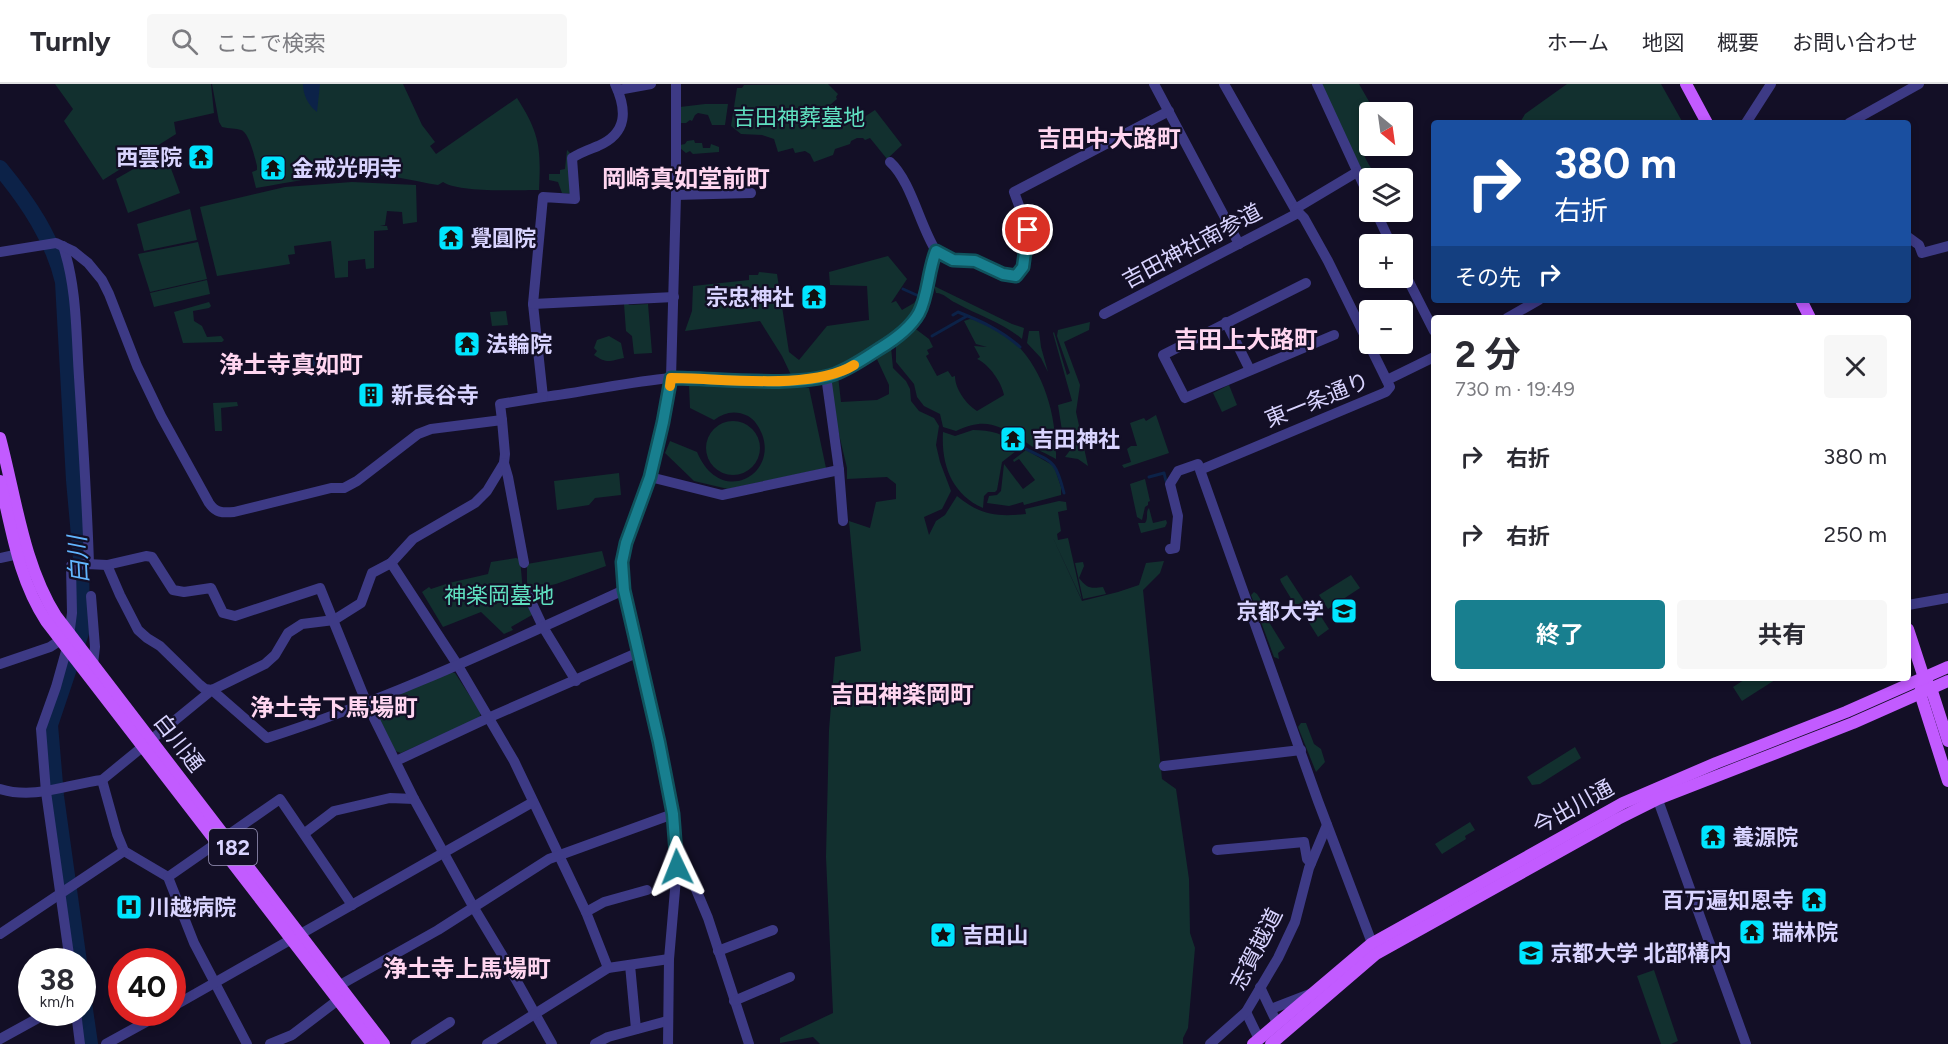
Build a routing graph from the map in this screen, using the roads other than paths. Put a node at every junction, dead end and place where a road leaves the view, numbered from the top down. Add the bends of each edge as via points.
1 (651, 84) edge
2 (676, 84) edge
3 (1154, 84) edge
4 (1224, 84) edge
5 (1317, 84) edge
6 (1686, 84) edge
7 (1771, 84) edge
8 (1919, 84) edge
9 (617, 87) edge
10 (1169, 111) junction
11 (1705, 120) edge
12 (1748, 120) edge
13 (1854, 120) edge
14 (890, 162) dead end
15 (1357, 172) junction
16 (1359, 176) edge
17 (751, 193) dead end
18 (676, 195) junction
19 (1296, 211) junction
20 (1911, 239) edge
21 (55, 244) junction
22 (1239, 244) junction
23 (1948, 246) edge
24 (936, 251) junction
25 (0, 252) edge
26 (1306, 283) dead end
27 (1412, 288) edge
28 (674, 297) junction
29 (1534, 303) edge
30 (534, 304) junction
31 (1104, 314) dead end
32 (1512, 315) edge
33 (1226, 322) junction
34 (1431, 325) edge
35 (1334, 335) dead end
36 (1431, 358) edge
37 (1250, 370) junction
38 (826, 376) junction
39 (671, 378) junction
40 (1387, 380) junction
41 (543, 397) junction
42 (502, 420) junction
43 (0, 438) edge
44 (504, 463) junction
45 (1199, 467) junction
46 (839, 470) junction
47 (650, 477) junction
48 (0, 482) edge
49 (843, 521) dead end
50 (1170, 549) dead end
51 (22, 553) junction
52 (0, 558) edge
53 (391, 563) junction
54 (524, 563) dead end
55 (88, 564) junction
56 (107, 565) junction
57 (624, 590) junction
58 (526, 591) dead end
59 (91, 596) dead end
60 (1948, 598) edge
61 (1911, 604) edge
62 (334, 620) junction
63 (543, 627) junction
64 (1911, 639) edge
65 (70, 644) junction
66 (639, 652) junction
67 (0, 664) edge
68 (93, 664) junction
69 (457, 664) junction
70 (1948, 668) edge
71 (576, 681) junction
72 (1948, 681) edge
73 (1925, 686) junction
74 (212, 690) junction
75 (367, 704) junction
76 (488, 718) junction
77 (1948, 741) edge
78 (146, 744) junction
79 (1301, 750) junction
80 (396, 761) junction
81 (1164, 766) dead end
82 (102, 780) junction
83 (1948, 781) edge
84 (0, 789) edge
85 (53, 791) junction
86 (1656, 794) junction
87 (414, 799) junction
88 (533, 802) junction
89 (673, 814) junction
90 (1327, 825) junction
91 (304, 833) junction
92 (221, 841) junction
93 (1217, 850) dead end
94 (124, 851) junction
95 (443, 853) junction
96 (558, 855) junction
97 (1311, 863) junction
98 (677, 867) junction
99 (168, 877) junction
100 (67, 889) junction
101 (647, 890) dead end
102 (352, 904) junction
103 (474, 908) junction
104 (585, 912) junction
105 (772, 930) dead end
106 (0, 934) edge
107 (296, 937) junction
108 (69, 948) edge
109 (1374, 949) junction
110 (718, 951) junction
111 (669, 959) junction
112 (630, 965) junction
113 (608, 968) junction
114 (790, 977) dead end
115 (214, 983) junction
116 (340, 985) junction
117 (1260, 987) junction
118 (1312, 993) junction
119 (186, 999) edge
120 (338, 1000) junction
121 (734, 1001) junction
122 (1271, 1009) junction
123 (1246, 1012) junction
124 (535, 1014) junction
125 (667, 1021) junction
126 (450, 1022) dead end
127 (1277, 1023) junction
128 (24, 1026) edge
129 (78, 1026) edge
130 (139, 1026) edge
131 (636, 1029) junction
132 (0, 1039) edge
133 (1261, 1042) edge
134 (80, 1044) edge
135 (106, 1044) edge
136 (247, 1044) edge
137 (270, 1044) edge
138 (372, 1044) edge
139 (384, 1044) edge
140 (416, 1044) edge
141 (487, 1044) edge
142 (552, 1044) edge
143 (595, 1044) edge
144 (668, 1044) edge
145 (749, 1044) edge
146 (1210, 1044) edge
147 (1746, 1044) edge

1 - 9 street
2 - 18 street
3 - 10 street
4 - 19 street
5 - 15 street
6 - 11 main road
7 - 12 street
8 - 13 street
9 - 30 street via 625,117 608,140 572,158 575,200 543,197
10 - 22 street
10 - 24 street via 1014,192 1028,230 1023,267 1016,276 975,261 953,260
14 - 24 street via 902,177
15 - 16 street
15 - 19 street, 吉田神社南参道
17 - 18 street
18 - 28 street
19 - 22 street, 吉田神社南参道
19 - 40 street via 1328,261
20 - 23 street via 1922,253
21 - 25 street
21 - 42 street via 80,256 102,280 161,416 214,510 221,513 344,488 418,434
21 - 55 street via 72,283 87,478
22 - 31 street, 吉田神社南参道
24 - 38 street via 924,301 915,320 904,332 850,368
26 - 33 street
27 - 34 street
28 - 30 street
28 - 39 street
29 - 32 street
30 - 41 street
33 - 37 street
33 - 37 street via 1163,355 1185,398
35 - 37 street
36 - 40 street, 東一条通り
38 - 39 street via 786,380
38 - 46 street
39 - 41 street
39 - 47 street
40 - 45 street, 東一条通り via 1390,387 1386,392
41 - 42 street via 500,404
42 - 44 street
43 - 51 main road, 白川通 / 182
44 - 53 street via 476,503 413,539
44 - 54 street
45 - 50 street via 1178,471 1170,484 1178,516 1175,548
45 - 79 street
46 - 47 street via 722,495
46 - 49 street
47 - 57 street via 624,552
48 - 51 main road, 白川通 / 182
51 - 52 street
51 - 65 main road, 白川通 / 182 via 32,600
53 - 62 street via 372,573 361,603
53 - 69 street
55 - 56 street
55 - 65 street via 71,566
56 - 62 street via 152,557 173,590 211,588 223,613 235,616 320,588
56 - 74 street via 138,630 200,685
57 - 63 street
57 - 66 street
58 - 63 street
59 - 68 street
60 - 61 street
62 - 74 street via 302,624 288,633 265,664
62 - 75 street
63 - 69 street
63 - 71 street
64 - 73 main road
65 - 67 street
65 - 68 main road, 白川通 / 182
65 - 78 main road, 白川通 / 182 via 79,663
65 - 85 street via 41,729
66 - 71 street
66 - 89 street
68 - 78 main road, 白川通 / 182
69 - 75 street
69 - 76 street
70 - 73 main road, 今出川通
71 - 76 street
72 - 73 main road, 今出川通
73 - 77 main road
73 - 83 main road
73 - 86 main road, 今出川通 via 1846,712
74 - 75 street via 267,738
74 - 78 street
75 - 80 street
76 - 80 street
76 - 88 street
78 - 82 street
78 - 92 main road, 白川通 / 182
79 - 81 street
79 - 90 street
80 - 87 street
82 - 85 street
82 - 94 street
84 - 85 street via 38,794
85 - 100 street
86 - 109 main road, 今出川通 via 1623,802
86 - 147 street
87 - 91 street via 390,798 333,811
87 - 95 street
88 - 95 street
88 - 96 street
89 - 96 street
89 - 98 street
90 - 97 street, 志賀越道
90 - 109 street
91 - 92 street via 280,800
91 - 102 street
92 - 99 street
92 - 107 main road, 白川通 / 182
93 - 97 street via 1304,842
94 - 99 street
94 - 100 street
95 - 102 street
95 - 103 street
96 - 103 street
96 - 104 street
97 - 117 street, 志賀越道 via 1295,922
98 - 110 street via 687,868
98 - 111 street
99 - 115 street
100 - 106 street
100 - 108 street
101 - 104 street via 604,902
102 - 107 street
103 - 116 street
103 - 124 street
104 - 113 street
105 - 110 street
107 - 115 street
107 - 116 main road, 白川通 / 182
107 - 120 main road, 白川通 / 182
109 - 118 main road, 今出川通
109 - 133 main road, 今出川通
110 - 121 street
111 - 112 street
111 - 125 street
112 - 113 street
112 - 131 street
113 - 124 street
114 - 121 street
115 - 119 street
115 - 136 street
116 - 120 street
116 - 139 main road, 白川通 / 182
117 - 122 street
117 - 123 street, 志賀越道
118 - 122 street
118 - 127 main road, 今出川通
120 - 137 street via 292,1035
120 - 138 main road, 白川通 / 182
121 - 145 street
122 - 127 street
123 - 133 street
123 - 146 street, 志賀越道
124 - 141 street
124 - 142 street
125 - 131 street
125 - 144 street
126 - 140 street
127 - 133 main road, 今出川通
128 - 132 street
129 - 134 street
130 - 135 street
131 - 143 street

